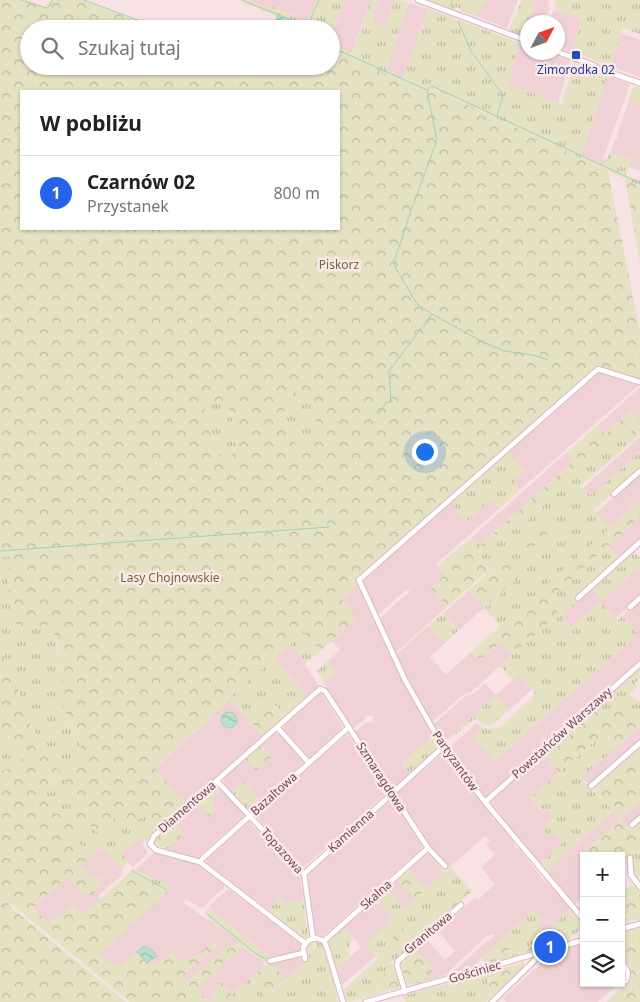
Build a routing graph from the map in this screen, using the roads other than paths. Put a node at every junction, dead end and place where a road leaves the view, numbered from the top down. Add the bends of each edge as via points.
1 (418, 0) edge
2 (520, 38) edge
3 (565, 55) edge
4 (640, 83) edge
5 (640, 382) edge
6 (640, 471) edge
7 (614, 494) dead end
8 (640, 542) edge
9 (578, 598) dead end
10 (640, 598) edge
11 (630, 607) dead end
12 (640, 664) edge
13 (320, 689) joint
14 (277, 727) junction
15 (349, 727) junction
16 (640, 743) edge
17 (444, 747) junction
18 (309, 763) junction
19 (217, 781) junction
20 (591, 786) dead end
21 (392, 794) junction
22 (485, 802) junction
23 (250, 816) junction
24 (640, 818) edge
25 (632, 825) dead end
26 (428, 848) junction
27 (630, 858) dead end
28 (200, 862) junction
29 (445, 866) dead end
30 (304, 874) junction
31 (640, 887) edge
32 (461, 905) dead end
33 (580, 915) edge
34 (640, 924) edge
35 (625, 928) edge
36 (313, 938) junction
37 (324, 941) junction
38 (580, 941) edge
39 (305, 943) junction
40 (303, 952) junction
41 (543, 952) junction
42 (305, 960) dead end
43 (270, 961) dead end
44 (625, 966) edge
45 (626, 981) dead end
46 (405, 992) junction
47 (342, 1002) edge
48 (366, 1002) edge
49 (492, 1002) edge

1 - 2 street
3 - 4 street
5 - 17 street, Partyzantów via 598,369 359,580 405,680
6 - 7 street
8 - 9 street
10 - 11 street
12 - 22 street, Powstańców Warszawy
13 - 14 street, Diamentowa
13 - 15 street, Szmaragdowa
14 - 18 street
14 - 19 street, Diamentowa
15 - 18 street, Bazaltowa
15 - 21 street, Szmaragdowa
16 - 20 street
17 - 21 street, Kamienna
17 - 22 street, Partyzantów
18 - 23 street, Bazaltowa
19 - 23 street, Topazowa
19 - 28 street, Diamentowa via 151,840 156,850
21 - 26 street, Szmaragdowa
21 - 30 street, Kamienna
22 - 33 street, Partyzantów
23 - 28 street, Bazaltowa
23 - 30 street, Topazowa
24 - 25 street
26 - 29 street, Szmaragdowa
26 - 37 street, Skalna
27 - 31 street via 631,875
28 - 39 street, Diamentowa
30 - 36 street, Topazowa
32 - 46 street, Granitowa via 398,960
34 - 35 street
36 - 37 street
36 - 39 street
37 - 47 street
38 - 41 street, Gościniec
39 - 40 street
40 - 42 street
40 - 43 street
41 - 46 street, Gościniec
41 - 49 street
44 - 45 street
46 - 48 street, Gościniec

